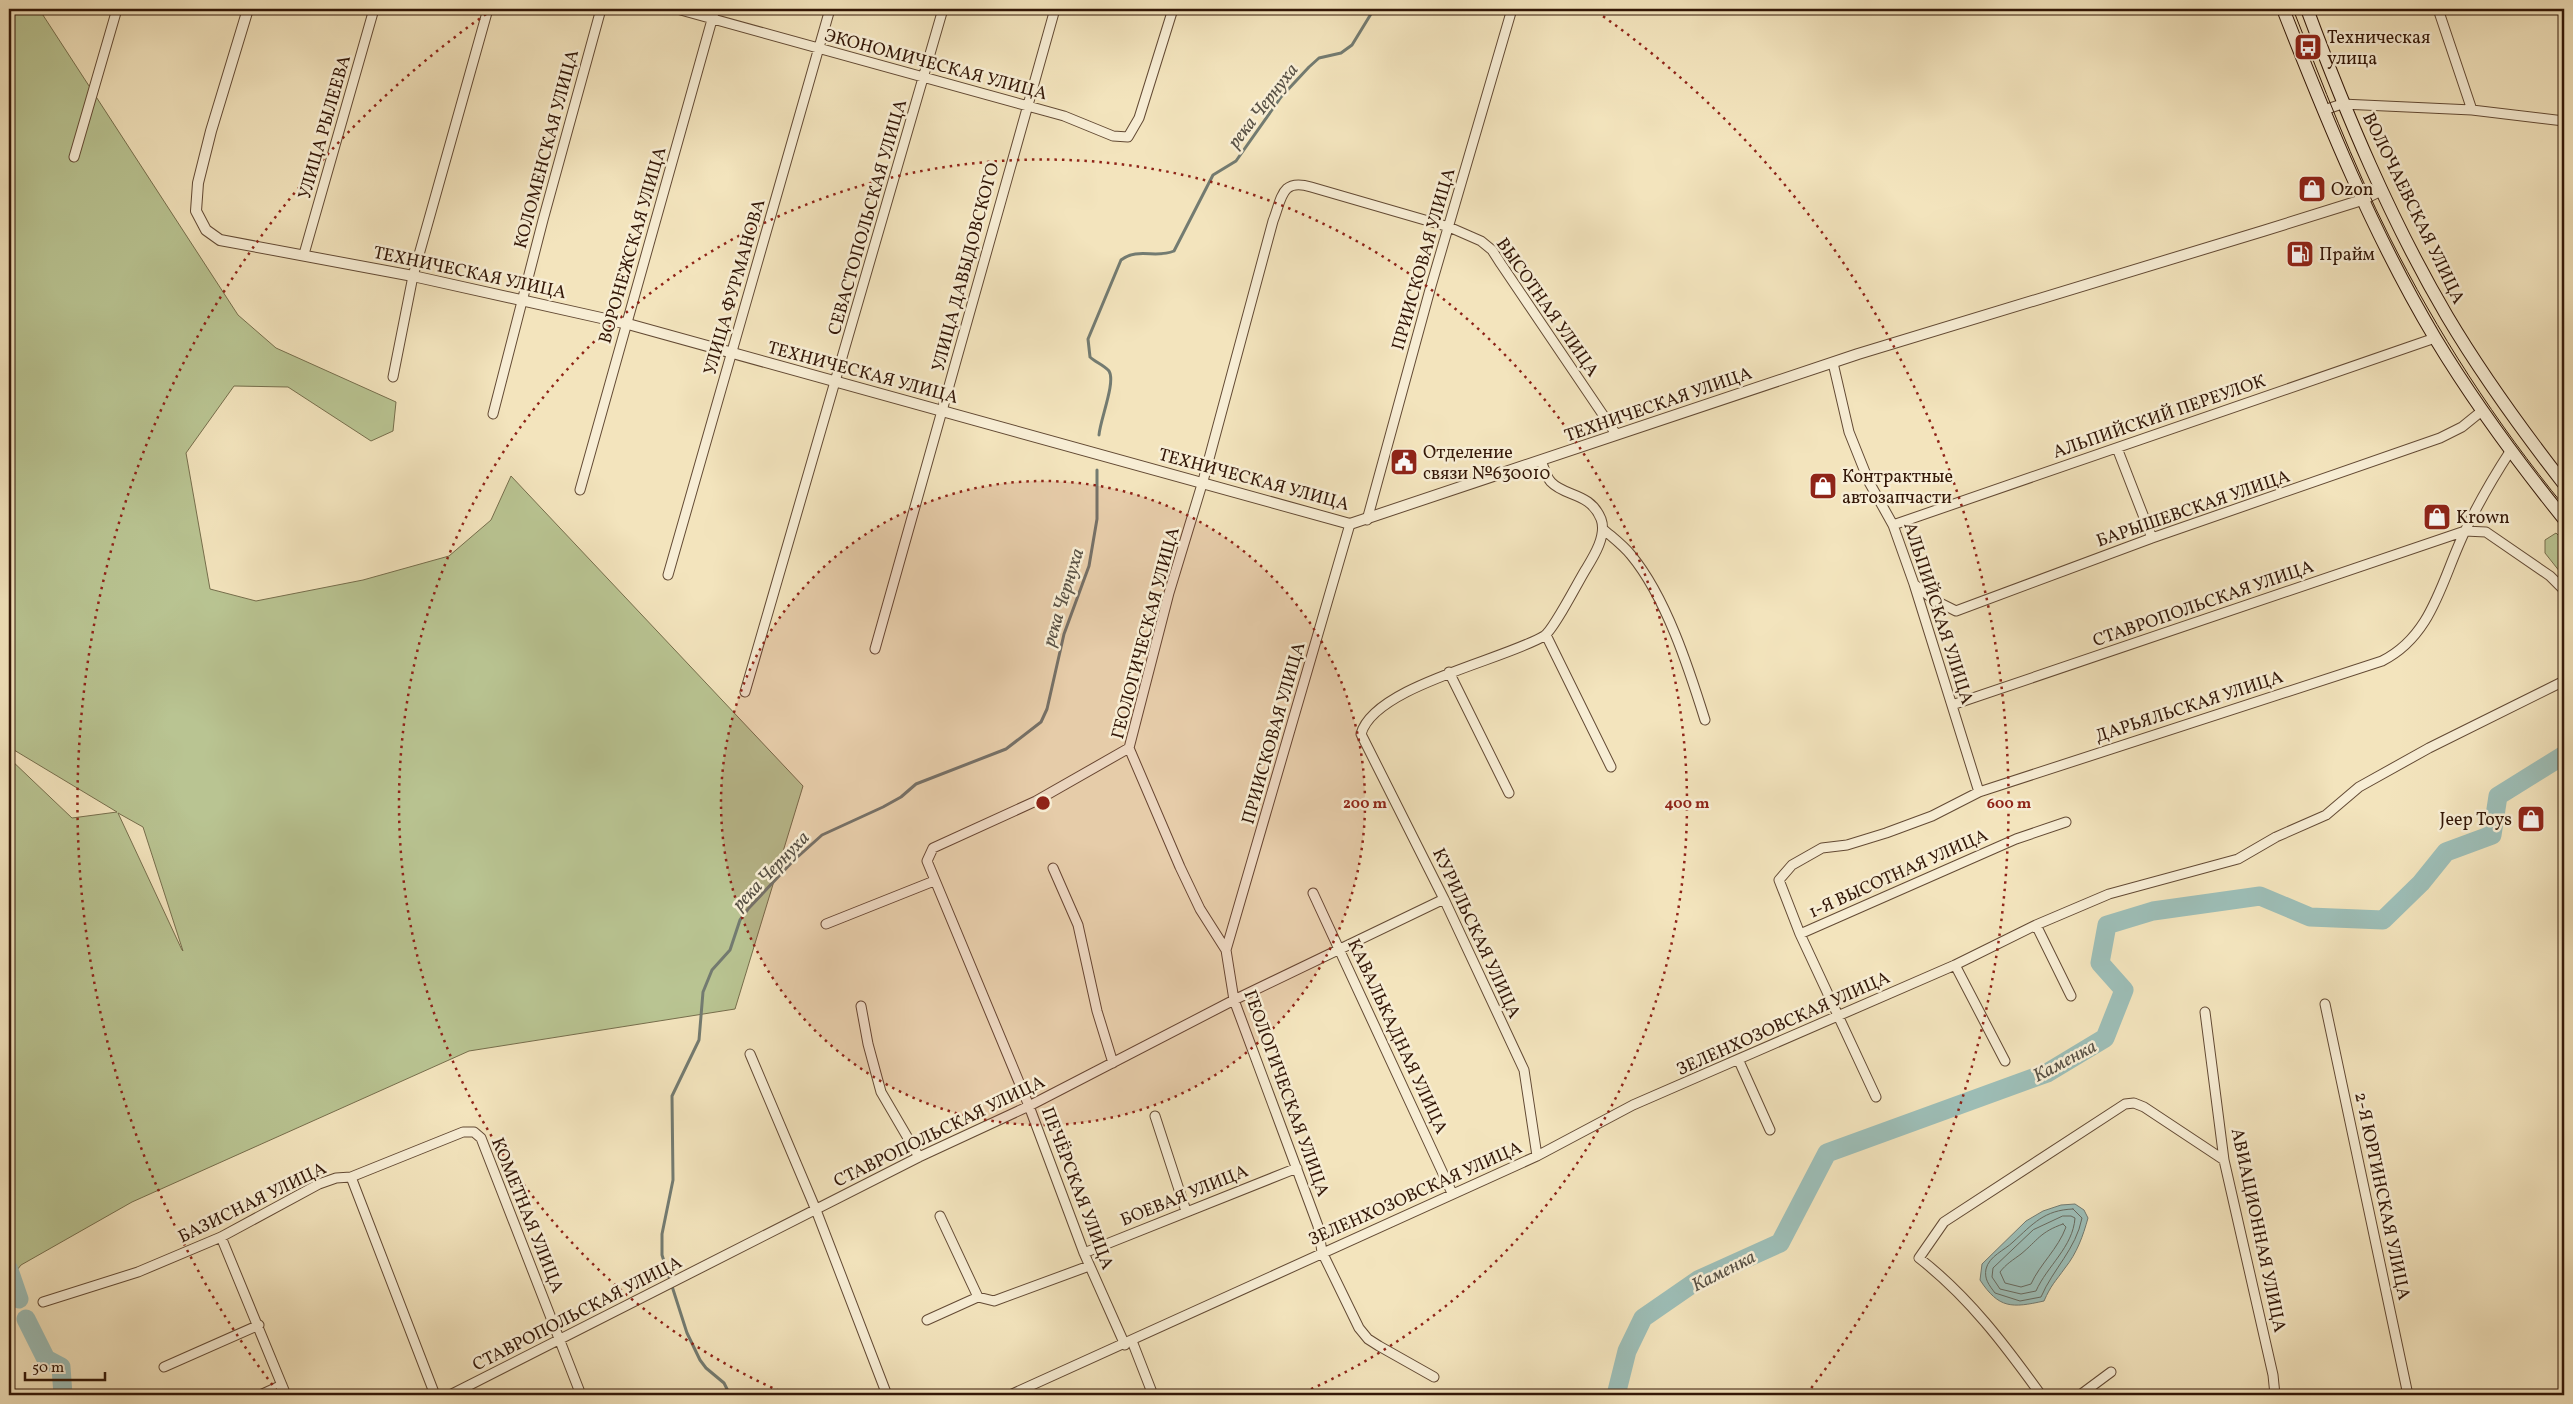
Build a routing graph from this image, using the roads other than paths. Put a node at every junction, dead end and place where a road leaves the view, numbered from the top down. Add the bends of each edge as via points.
1 (116, 9) edge
2 (248, 9) edge
3 (374, 9) edge
4 (488, 9) edge
5 (601, 9) edge
6 (677, 9) edge
7 (715, 9) edge
8 (830, 9) edge
9 (943, 9) edge
10 (1055, 9) edge
11 (1172, 9) edge
12 (1512, 9) edge
13 (2283, 9) edge
14 (2307, 9) edge
15 (2438, 9) edge
16 (712, 19) junction
17 (818, 49) junction
18 (923, 78) junction
19 (2342, 104) junction
20 (1026, 107) junction
21 (2324, 110) junction
22 (2472, 110) junction
23 (2564, 121) edge
24 (74, 157) dead end
25 (1290, 185) joint
26 (2382, 190) junction
27 (2362, 200) junction
28 (1449, 227) junction
29 (304, 254) junction
30 (414, 276) junction
31 (522, 299) junction
32 (628, 324) junction
33 (2435, 338) junction
34 (732, 353) junction
35 (1833, 363) junction
36 (393, 378) dead end
37 (836, 383) junction
38 (2483, 410) junction
39 (942, 411) junction
40 (493, 414) dead end
41 (1616, 434) junction
42 (2118, 448) junction
43 (2510, 450) junction
44 (1541, 461) junction
45 (1203, 481) junction
46 (2564, 484) edge
47 (580, 490) dead end
48 (2564, 519) edge
49 (1367, 520) junction
50 (1350, 524) junction
51 (1893, 525) junction
52 (1602, 529) junction
53 (2465, 531) junction
54 (2152, 538) junction
55 (668, 575) dead end
56 (1914, 584) junction
57 (2564, 590) edge
58 (1546, 635) junction
59 (874, 649) dead end
60 (1449, 672) junction
61 (2564, 681) edge
62 (746, 692) dead end
63 (1952, 705) junction
64 (1705, 720) dead end
65 (1129, 748) junction
66 (1612, 767) dead end
67 (1979, 792) junction
68 (1509, 793) dead end
69 (2066, 822) dead end
70 (1053, 868) dead end
71 (934, 881) junction
72 (1313, 893) dead end
73 (1444, 899) junction
74 (826, 924) dead end
75 (2036, 925) junction
76 (1800, 934) junction
77 (1339, 949) junction
78 (1226, 950) junction
79 (1954, 965) junction
80 (2071, 996) dead end
81 (1234, 1000) junction
82 (2325, 1004) dead end
83 (862, 1006) dead end
84 (2205, 1012) dead end
85 (1840, 1015) junction
86 (750, 1054) dead end
87 (1739, 1060) junction
88 (2004, 1061) dead end
89 (1113, 1063) junction
90 (1876, 1097) dead end
91 (1029, 1106) junction
92 (1155, 1116) dead end
93 (1770, 1130) dead end
94 (474, 1132) joint
95 (1537, 1156) junction
96 (919, 1157) junction
97 (2224, 1160) junction
98 (1297, 1168) junction
99 (351, 1177) junction
100 (1452, 1193) junction
101 (816, 1210) junction
102 (1186, 1211) junction
103 (940, 1216) dead end
104 (221, 1237) junction
105 (1322, 1252) junction
106 (1084, 1253) junction
107 (1090, 1266) junction
108 (978, 1298) junction
109 (43, 1302) dead end
110 (927, 1320) dead end
111 (259, 1325) junction
112 (560, 1338) junction
113 (1128, 1343) junction
114 (164, 1367) dead end
115 (2111, 1372) dead end
116 (1434, 1377) dead end
117 (282, 1385) junction
118 (260, 1395) edge
119 (286, 1395) edge
120 (435, 1395) edge
121 (450, 1395) edge
122 (581, 1395) edge
123 (888, 1395) edge
124 (1010, 1395) edge
125 (1152, 1395) edge
126 (2042, 1395) edge
127 (2080, 1395) edge
128 (2274, 1395) edge
129 (2408, 1395) edge

1 - 24 street
2 - 29 street, ТЕХНИЧЕСКАЯ УЛИЦА via 209,140 198,183 196,211 206,230 220,240
3 - 29 street, УЛИЦА РЫЛЕЕВА
4 - 30 street
5 - 31 street, КОЛОМЕНСКАЯ УЛИЦА
6 - 16 street, ЭКОНОМИЧЕСКАЯ УЛИЦА
7 - 16 street, ВОРОНЕЖСКАЯ УЛИЦА
8 - 17 street, УЛИЦА ФУРМАНОВА
9 - 18 street, СЕВАСТОПОЛЬСКАЯ УЛИЦА
10 - 20 street, УЛИЦА ДАВЫДОВСКОГО
11 - 20 street, ЭКОНОМИЧЕСКАЯ УЛИЦА via 1139,118 1128,136 1113,136 1064,116
12 - 28 street, ПРИИСКОВАЯ УЛИЦА
13 - 21 main road
14 - 19 main road, ВОЛОЧАЕВСКАЯ УЛИЦА
15 - 22 street
16 - 17 street, ЭКОНОМИЧЕСКАЯ УЛИЦА
16 - 32 street, ВОРОНЕЖСКАЯ УЛИЦА
17 - 18 street, ЭКОНОМИЧЕСКАЯ УЛИЦА
17 - 34 street, УЛИЦА ФУРМАНОВА
18 - 20 street, ЭКОНОМИЧЕСКАЯ УЛИЦА
18 - 37 street, СЕВАСТОПОЛЬСКАЯ УЛИЦА
19 - 21 street
19 - 22 street
19 - 26 main road, ВОЛОЧАЕВСКАЯ УЛИЦА
20 - 39 street, УЛИЦА ДАВЫДОВСКОГО
21 - 27 main road
22 - 23 street
25 - 28 street, ВЫСОТНАЯ УЛИЦА via 1305,185
25 - 45 street, ГЕОЛОГИЧЕСКАЯ УЛИЦА via 1274,221
26 - 27 street, ТЕХНИЧЕСКАЯ УЛИЦА
26 - 46 main road, ВОЛОЧАЕВСКАЯ УЛИЦА via 2447,315 2496,392
27 - 33 main road
27 - 35 street, ТЕХНИЧЕСКАЯ УЛИЦА
28 - 41 street, ВЫСОТНАЯ УЛИЦА via 1481,241 1492,250
28 - 49 street, ПРИИСКОВАЯ УЛИЦА
29 - 30 street, ТЕХНИЧЕСКАЯ УЛИЦА
30 - 31 street, ТЕХНИЧЕСКАЯ УЛИЦА
30 - 36 street
31 - 32 street, ТЕХНИЧЕСКАЯ УЛИЦА
31 - 40 street, КОЛОМЕНСКАЯ УЛИЦА
32 - 34 street, ТЕХНИЧЕСКАЯ УЛИЦА
32 - 47 street, ВОРОНЕЖСКАЯ УЛИЦА
33 - 38 main road
33 - 42 street, АЛЬПИЙСКИЙ ПЕРЕУЛОК
34 - 37 street, ТЕХНИЧЕСКАЯ УЛИЦА
34 - 55 street, УЛИЦА ФУРМАНОВА
35 - 41 street, ТЕХНИЧЕСКАЯ УЛИЦА
35 - 51 street, АЛЬПИЙСКАЯ УЛИЦА via 1849,432 1869,482
37 - 39 street, ТЕХНИЧЕСКАЯ УЛИЦА
37 - 62 street, СЕВАСТОПОЛЬСКАЯ УЛИЦА
38 - 43 main road
38 - 54 street, БАРЫШЕВСКАЯ УЛИЦА via 2462,427 2440,438
39 - 45 street, ТЕХНИЧЕСКАЯ УЛИЦА
39 - 59 street, УЛИЦА ДАВЫДОВСКОГО
41 - 44 street, ТЕХНИЧЕСКАЯ УЛИЦА
42 - 51 street, АЛЬПИЙСКИЙ ПЕРЕУЛОК
42 - 54 street
43 - 48 main road
43 - 53 street, ДАРЬЯЛЬСКАЯ УЛИЦА
44 - 49 street, ТЕХНИЧЕСКАЯ УЛИЦА
44 - 52 street via 1550,482 1580,495 1592,506 1601,519
45 - 50 street, ТЕХНИЧЕСКАЯ УЛИЦА
45 - 65 street, ГЕОЛОГИЧЕСКАЯ УЛИЦА via 1169,593
49 - 50 street, ТЕХНИЧЕСКАЯ УЛИЦА
50 - 78 street, ПРИИСКОВАЯ УЛИЦА
51 - 56 street, АЛЬПИЙСКАЯ УЛИЦА
52 - 58 street via 1595,553
52 - 64 street via 1631,554 1650,583 1684,655
53 - 57 street via 2486,532 2550,576
53 - 63 street, СТАВРОПОЛЬСКАЯ УЛИЦА
53 - 67 street, ДАРЬЯЛЬСКАЯ УЛИЦА via 2435,605 2400,652 2382,661
54 - 56 street, БАРЫШЕВСКАЯ УЛИЦА via 1956,611 1934,600
56 - 63 street, АЛЬПИЙСКАЯ УЛИЦА
58 - 60 street
58 - 66 street
60 - 68 street
60 - 73 street, КУРИЛЬСКАЯ УЛИЦА via 1372,715 1361,734
61 - 75 street, ЗЕЛЕНХОЗОВСКАЯ УЛИЦА via 2421,752 2359,787 2326,815 2276,837 2238,859 2109,894
63 - 67 street, АЛЬПИЙСКАЯ УЛИЦА
65 - 71 street, ПЕЧЁРСКАЯ УЛИЦА via 1036,801 933,848 926,861
65 - 78 street, ГЕОЛОГИЧЕСКАЯ УЛИЦА via 1200,909
67 - 76 street, ДАРЬЯЛЬСКАЯ УЛИЦА via 1932,816 1847,845 1822,848 1792,865 1780,880
69 - 76 street, 1-Я ВЫСОТНАЯ УЛИЦА via 2016,839
70 - 89 street via 1078,925
71 - 74 street
71 - 91 street, ПЕЧЁРСКАЯ УЛИЦА
72 - 77 street, КАВАЛЬКАДНАЯ УЛИЦА
73 - 77 street, СТАВРОПОЛЬСКАЯ УЛИЦА
73 - 95 street, КУРИЛЬСКАЯ УЛИЦА via 1524,1070
75 - 79 street, ЗЕЛЕНХОЗОВСКАЯ УЛИЦА
75 - 80 street
76 - 85 street
77 - 81 street, СТАВРОПОЛЬСКАЯ УЛИЦА
77 - 100 street, КАВАЛЬКАДНАЯ УЛИЦА
78 - 81 street, ГЕОЛОГИЧЕСКАЯ УЛИЦА
79 - 85 street, ЗЕЛЕНХОЗОВСКАЯ УЛИЦА
79 - 88 street
81 - 89 street, СТАВРОПОЛЬСКАЯ УЛИЦА
81 - 98 street, ГЕОЛОГИЧЕСКАЯ УЛИЦА
82 - 129 street, 2-Я ЮРГИНСКАЯ УЛИЦА
83 - 96 street via 881,1092
84 - 97 street, АВИАЦИОННАЯ УЛИЦА
85 - 87 street, ЗЕЛЕНХОЗОВСКАЯ УЛИЦА
85 - 90 street
86 - 101 street
87 - 93 street
87 - 95 street, ЗЕЛЕНХОЗОВСКАЯ УЛИЦА via 1633,1105
89 - 91 street, СТАВРОПОЛЬСКАЯ УЛИЦА
91 - 96 street, СТАВРОПОЛЬСКАЯ УЛИЦА
91 - 106 street, ПЕЧЁРСКАЯ УЛИЦА
92 - 102 street
94 - 99 street, БАЗИСНАЯ УЛИЦА via 464,1132
94 - 112 street, КОМЕТНАЯ УЛИЦА via 481,1138
95 - 100 street, ЗЕЛЕНХОЗОВСКАЯ УЛИЦА
96 - 101 street, СТАВРОПОЛЬСКАЯ УЛИЦА
97 - 126 street via 2144,1107 2125,1104 1944,1222 1919,1258 1973,1307
97 - 128 street, АВИАЦИОННАЯ УЛИЦА via 2271,1365
98 - 102 street, БОЕВАЯ УЛИЦА
98 - 105 street, ГЕОЛОГИЧЕСКАЯ УЛИЦА via 1318,1226
99 - 104 street, БАЗИСНАЯ УЛИЦА via 319,1184
99 - 120 street
100 - 105 street, ЗЕЛЕНХОЗОВСКАЯ УЛИЦА
101 - 112 street, СТАВРОПОЛЬСКАЯ УЛИЦА
101 - 123 street
102 - 106 street, БОЕВАЯ УЛИЦА
103 - 108 street
104 - 109 street, БАЗИСНАЯ УЛИЦА via 138,1272
104 - 111 street
105 - 113 street, ЗЕЛЕНХОЗОВСКАЯ УЛИЦА
105 - 116 street, ГЕОЛОГИЧЕСКАЯ УЛИЦА via 1359,1328 1368,1339
106 - 107 street, ПЕЧЁРСКАЯ УЛИЦА
107 - 108 street via 994,1301
107 - 113 street, ПЕЧЁРСКАЯ УЛИЦА
108 - 110 street
111 - 114 street
111 - 117 street
112 - 121 street, СТАВРОПОЛЬСКАЯ УЛИЦА
112 - 122 street, КОМЕТНАЯ УЛИЦА
113 - 124 street, ЗЕЛЕНХОЗОВСКАЯ УЛИЦА
113 - 125 street, ПЕЧЁРСКАЯ УЛИЦА
115 - 127 street
117 - 118 street
117 - 119 street

